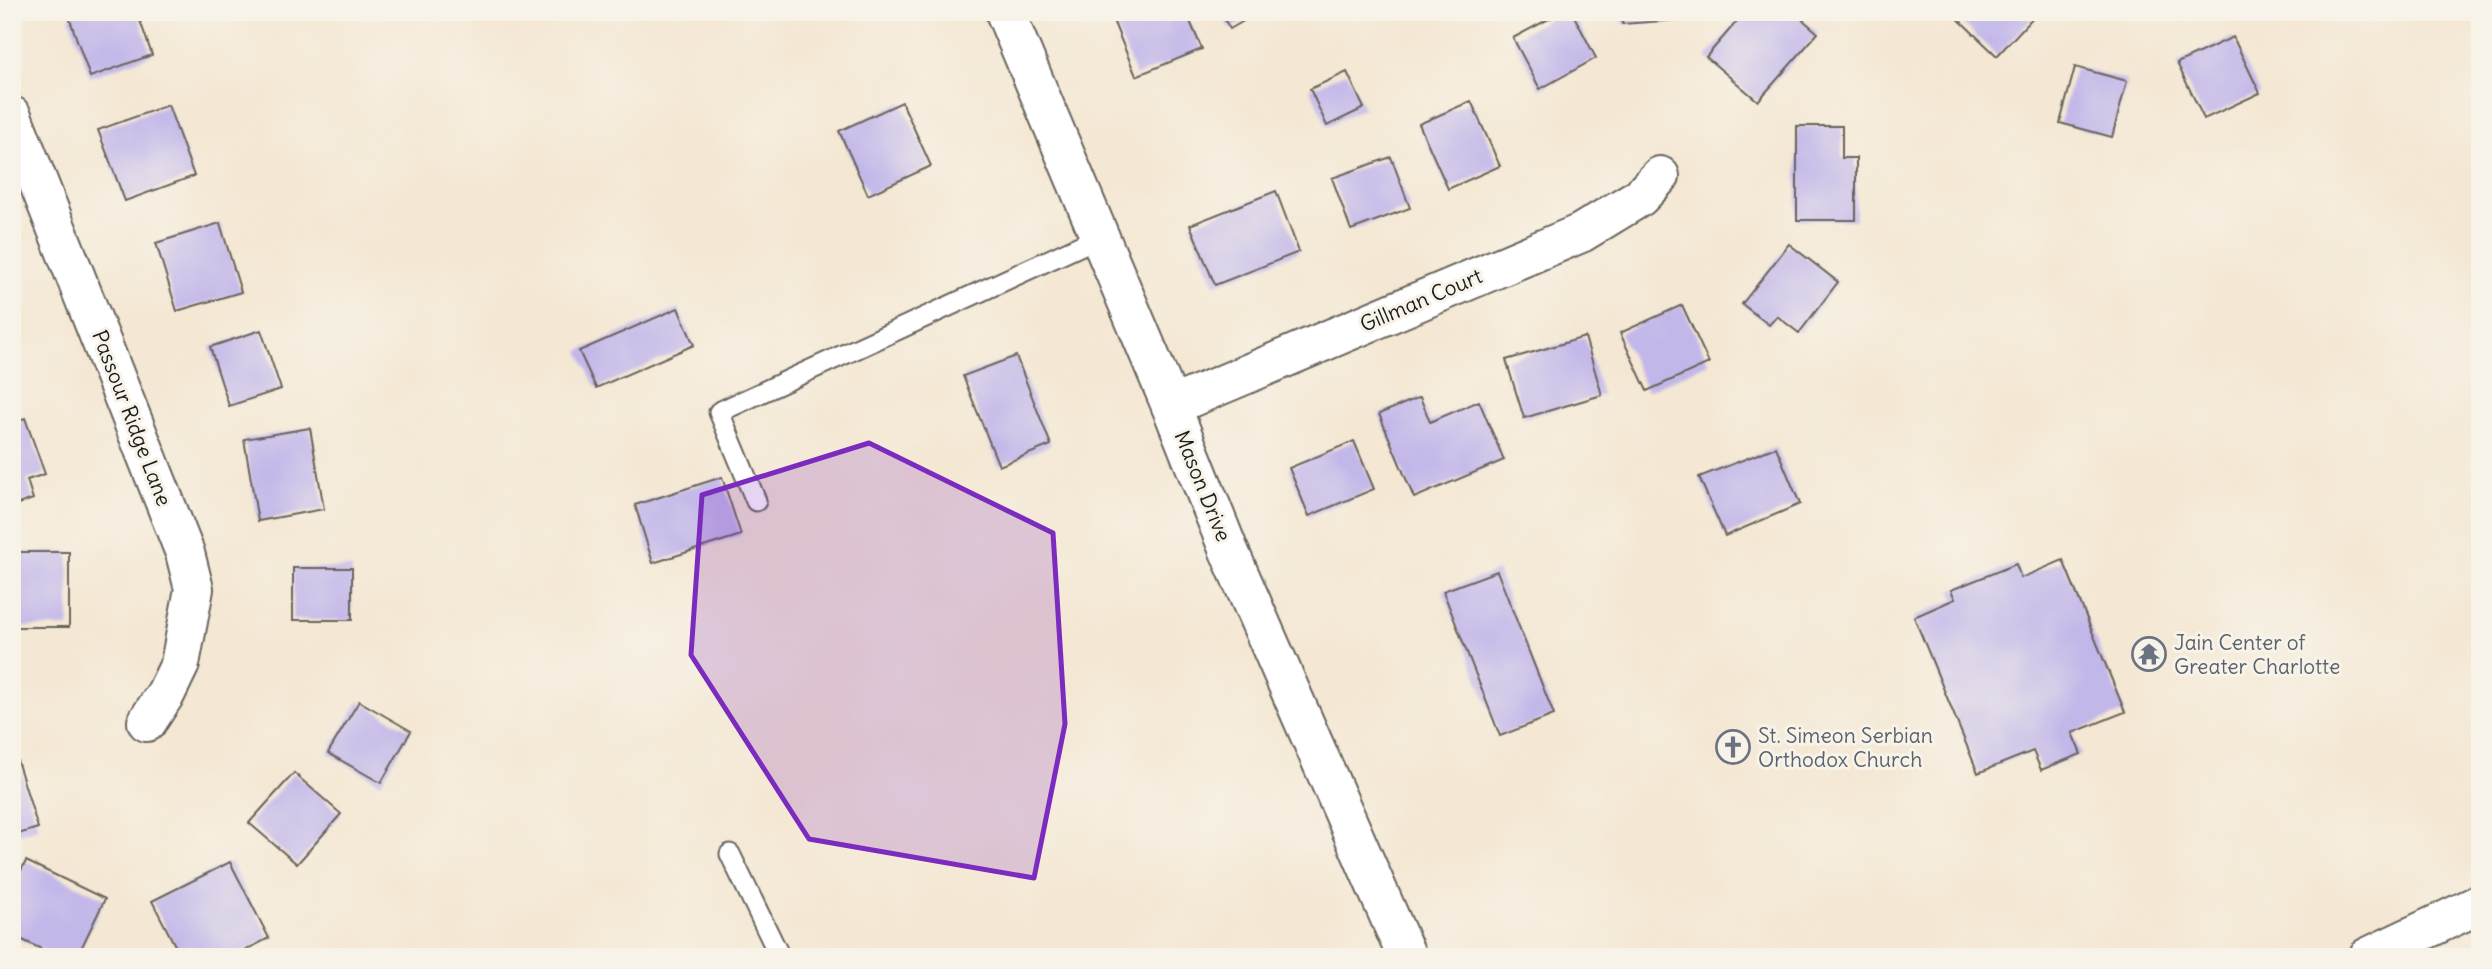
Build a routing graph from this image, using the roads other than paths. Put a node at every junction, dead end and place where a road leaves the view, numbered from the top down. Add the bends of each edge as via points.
1 (1005, 12) edge
2 (12, 116) edge
3 (1660, 176) dead end
4 (1099, 237) junction
5 (1171, 406) junction
6 (756, 501) dead end
7 (147, 722) dead end
8 (730, 854) dead end
9 (2480, 904) edge
10 (780, 957) edge
11 (1408, 957) edge
12 (2368, 957) edge

1 - 4 street, Mason Drive
2 - 7 street, Passour Ridge Lane via 185,553 194,589 180,664
3 - 5 street, Gillman Court via 1640,197 1581,233
4 - 5 street, Mason Drive
4 - 6 lane via 719,412
5 - 11 street, Mason Drive via 1229,551
8 - 10 lane
9 - 12 street

